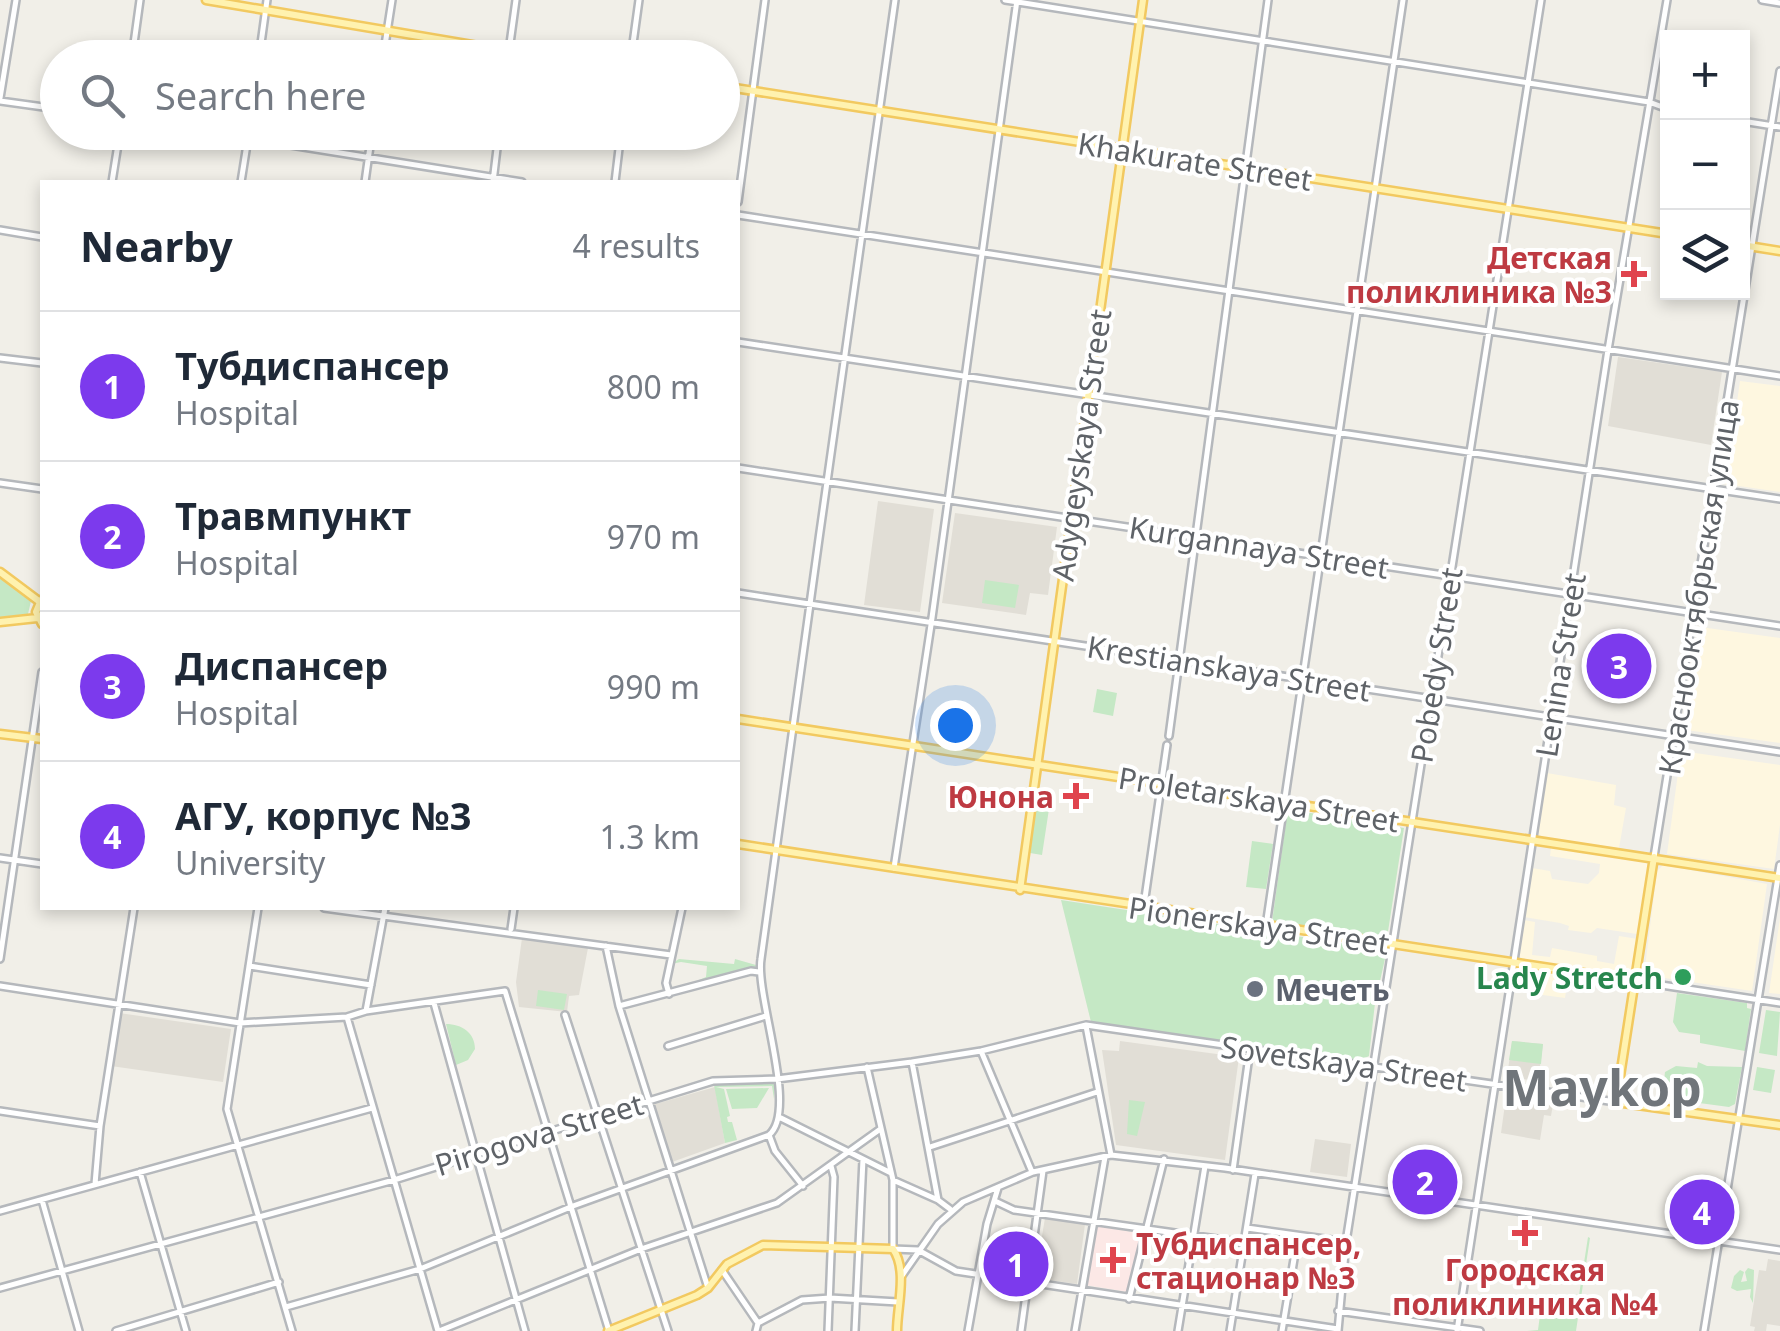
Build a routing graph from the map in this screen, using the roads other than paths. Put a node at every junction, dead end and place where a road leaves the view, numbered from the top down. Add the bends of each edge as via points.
1 (16, 0) edge
2 (140, 0) edge
3 (206, 0) edge
4 (267, 0) edge
5 (392, 0) edge
6 (516, 0) edge
7 (639, 0) edge
8 (765, 0) edge
9 (895, 0) edge
10 (1005, 0) edge
11 (1143, 0) edge
12 (1268, 0) edge
13 (1403, 0) edge
14 (1540, 0) edge
15 (1667, 0) edge
16 (1762, 0) edge
17 (1017, 1) edge
18 (1780, 3) edge
19 (266, 10) junction
20 (1140, 22) junction
21 (387, 31) junction
22 (134, 40) edge
23 (262, 40) edge
24 (386, 40) edge
25 (434, 40) edge
26 (510, 40) edge
27 (633, 40) edge
28 (1262, 42) junction
29 (1394, 63) junction
30 (1780, 71) edge
31 (1527, 84) junction
32 (740, 88) edge
33 (752, 90) junction
34 (0, 99) edge
35 (1649, 102) junction
36 (1660, 105) edge
37 (40, 107) edge
38 (879, 111) junction
39 (1750, 122) edge
40 (1772, 126) junction
41 (1780, 127) edge
42 (998, 130) junction
43 (1122, 149) junction
44 (117, 150) edge
45 (246, 150) edge
46 (329, 150) edge
47 (370, 150) edge
48 (497, 150) edge
49 (619, 150) edge
50 (369, 158) junction
51 (1244, 169) junction
52 (112, 180) edge
53 (241, 180) edge
54 (365, 180) edge
55 (494, 180) edge
56 (615, 180) edge
57 (740, 186) edge
58 (1376, 189) junction
59 (1508, 210) junction
60 (740, 216) edge
61 (1629, 229) junction
62 (0, 230) edge
63 (1660, 233) edge
64 (862, 234) junction
65 (40, 236) edge
66 (1750, 247) edge
67 (1753, 247) junction
68 (1780, 250) edge
69 (983, 253) junction
70 (1105, 273) junction
71 (1227, 291) junction
72 (1356, 311) junction
73 (1488, 332) junction
74 (740, 342) edge
75 (1608, 350) junction
76 (0, 358) edge
77 (844, 358) junction
78 (40, 363) edge
79 (1733, 369) junction
80 (965, 374) junction
81 (1780, 376) edge
82 (1088, 395) junction
83 (1211, 414) junction
84 (1338, 434) junction
85 (1470, 454) junction
86 (740, 468) edge
87 (1589, 472) junction
88 (825, 482) junction
89 (0, 483) edge
90 (1714, 488) junction
91 (40, 490) edge
92 (1780, 498) edge
93 (948, 499) junction
94 (1071, 519) junction
95 (1195, 538) junction
96 (1321, 556) junction
97 (0, 572) edge
98 (1450, 576) junction
99 (740, 593) edge
100 (1570, 594) junction
101 (40, 600) edge
102 (810, 605) junction
103 (1694, 612) junction
104 (40, 621) edge
105 (0, 622) edge
106 (932, 625) junction
107 (1780, 626) edge
108 (1054, 640) junction
109 (1178, 660) junction
110 (1304, 680) junction
111 (1431, 700) junction
112 (40, 705) edge
113 (1552, 717) junction
114 (740, 720) edge
115 (792, 727) junction
116 (0, 734) edge
117 (1674, 735) junction
118 (1169, 736) dead end
119 (38, 738) edge
120 (1168, 745) dead end
121 (912, 746) junction
122 (1780, 752) edge
123 (1038, 764) junction
124 (1160, 783) junction
125 (1286, 802) junction
126 (1412, 822) junction
127 (1532, 840) junction
128 (740, 844) edge
129 (776, 850) junction
130 (1654, 857) junction
131 (0, 858) edge
132 (15, 860) junction
133 (40, 864) edge
134 (1780, 865) edge
135 (894, 870) junction
136 (1779, 878) edge
137 (1020, 890) junction
138 (1144, 908) junction
139 (134, 910) edge
140 (258, 910) edge
141 (354, 910) edge
142 (514, 910) edge
143 (682, 910) edge
144 (384, 912) edge
145 (1266, 926) junction
146 (511, 931) junction
147 (1392, 945) junction
148 (606, 946) junction
149 (671, 955) junction
150 (0, 959) edge
151 (1514, 962) junction
152 (248, 966) junction
153 (759, 972) junction
154 (1635, 982) junction
155 (371, 984) junction
156 (0, 986) edge
157 (670, 994) junction
158 (1759, 1000) junction
159 (434, 1003) junction
160 (1780, 1003) edge
161 (118, 1004) junction
162 (619, 1006) junction
163 (366, 1011) junction
164 (565, 1015) dead end
165 (347, 1016) junction
166 (768, 1016) junction
167 (240, 1023) junction
168 (1086, 1025) junction
169 (668, 1046) dead end
170 (1250, 1049) junction
171 (981, 1050) junction
172 (912, 1062) junction
173 (1372, 1067) junction
174 (867, 1068) junction
175 (777, 1079) junction
176 (1495, 1085) junction
177 (1097, 1092) junction
178 (648, 1100) junction
179 (1616, 1102) junction
180 (372, 1108) junction
181 (0, 1111) edge
182 (598, 1115) junction
183 (779, 1117) junction
184 (1740, 1118) junction
185 (1010, 1120) junction
186 (1780, 1124) edge
187 (100, 1126) junction
188 (880, 1129) junction
189 (549, 1130) junction
190 (770, 1135) junction
191 (240, 1144) junction
192 (930, 1147) junction
193 (850, 1152) junction
194 (474, 1155) junction
195 (1108, 1156) junction
196 (862, 1159) junction
197 (1164, 1159) junction
198 (831, 1166) junction
199 (1205, 1166) junction
200 (1043, 1169) junction
201 (671, 1170) junction
202 (1232, 1170) junction
203 (140, 1172) junction
204 (1032, 1172) junction
205 (1255, 1174) junction
206 (892, 1176) junction
207 (394, 1180) junction
208 (95, 1184) junction
209 (804, 1186) junction
210 (998, 1187) junction
211 (622, 1188) junction
212 (1354, 1188) junction
213 (42, 1200) junction
214 (938, 1200) junction
215 (995, 1201) junction
216 (573, 1206) junction
217 (1476, 1206) junction
218 (950, 1209) junction
219 (0, 1212) edge
220 (1039, 1212) junction
221 (260, 1216) junction
222 (1092, 1220) junction
223 (1247, 1228) junction
224 (1147, 1230) junction
225 (689, 1233) junction
226 (1195, 1236) junction
227 (499, 1238) junction
228 (1719, 1241) junction
229 (1245, 1242) junction
230 (1346, 1242) junction
231 (161, 1243) junction
232 (832, 1246) junction
233 (860, 1247) junction
234 (641, 1249) junction
235 (893, 1249) junction
236 (918, 1250) junction
237 (1780, 1250) edge
238 (1294, 1258) dead end
239 (420, 1269) junction
240 (592, 1270) junction
241 (722, 1270) junction
242 (62, 1272) junction
243 (977, 1275) junction
244 (901, 1277) junction
245 (279, 1282) junction
246 (1029, 1282) junction
247 (0, 1288) edge
248 (708, 1288) junction
249 (1083, 1291) junction
250 (830, 1298) junction
251 (856, 1299) junction
252 (1129, 1300) junction
253 (516, 1302) junction
254 (898, 1302) junction
255 (286, 1307) junction
256 (1182, 1308) junction
257 (661, 1310) junction
258 (1338, 1310) junction
259 (181, 1313) junction
260 (1233, 1314) junction
261 (1284, 1321) junction
262 (758, 1322) junction
263 (1457, 1329) edge
264 (1338, 1330) edge
265 (79, 1331) edge
266 (116, 1331) edge
267 (186, 1331) edge
268 (292, 1331) edge
269 (438, 1331) edge
270 (525, 1331) edge
271 (608, 1331) edge
272 (668, 1331) edge
273 (756, 1331) edge
274 (828, 1331) edge
275 (855, 1331) edge
276 (897, 1331) edge
277 (968, 1331) edge
278 (1021, 1331) edge
279 (1075, 1331) edge
280 (1178, 1331) edge
281 (1230, 1331) edge
282 (1282, 1331) edge
283 (1480, 1331) edge
284 (1704, 1331) edge

1 - 34 street
2 - 22 street
3 - 19 main road
4 - 19 street
5 - 21 street
6 - 26 street
7 - 27 street
8 - 33 street
9 - 38 street
10 - 17 street
11 - 20 main road, Adygeyskaya Street
12 - 28 street
13 - 29 street
14 - 31 street, Pobedy Street
15 - 35 street, Lenina Street
16 - 18 street
17 - 20 street
17 - 42 street
19 - 21 main road
19 - 23 street
20 - 28 street
20 - 43 main road, Adygeyskaya Street
21 - 24 street
21 - 25 main road
28 - 29 street
28 - 51 street
29 - 31 street
29 - 58 street
30 - 40 street, Краснооктябрьская улица
31 - 35 street
31 - 59 street, Pobedy Street
32 - 33 main road, Khakurate Street
33 - 38 main road, Khakurate Street
33 - 57 street
34 - 37 street
35 - 36 street
35 - 61 street, Lenina Street
38 - 42 main road, Khakurate Street
38 - 64 street
39 - 40 street
40 - 41 street
40 - 67 street, Краснооктябрьская улица
42 - 43 main road, Khakurate Street
42 - 69 street
43 - 51 main road, Khakurate Street
43 - 70 main road, Adygeyskaya Street
44 - 52 street
45 - 53 street
46 - 50 street
47 - 50 street
48 - 55 street
49 - 56 street
50 - 54 street
50 - 55 street
51 - 58 main road, Khakurate Street
51 - 71 street
58 - 59 main road, Khakurate Street
58 - 72 street
59 - 61 main road, Khakurate Street
59 - 73 street, Pobedy Street
60 - 64 street
61 - 63 main road, Khakurate Street
61 - 75 street, Lenina Street
62 - 65 street
64 - 69 street
64 - 77 street
66 - 67 main road
67 - 68 main road
67 - 79 street, Краснооктябрьская улица
69 - 70 street
69 - 80 street
70 - 71 street
70 - 82 main road, Adygeyskaya Street
71 - 72 street
71 - 83 street
72 - 73 street
72 - 84 street
73 - 75 street
73 - 85 street, Pobedy Street
74 - 77 street
75 - 79 street
75 - 87 street, Lenina Street
76 - 78 street
77 - 80 street
77 - 88 street
79 - 81 street
79 - 90 street, Краснооктябрьская улица
80 - 82 street
80 - 93 street
82 - 83 street
82 - 94 main road, Adygeyskaya Street
83 - 84 street
83 - 95 street
84 - 85 street
84 - 96 street
85 - 87 street
85 - 98 street, Pobedy Street
86 - 88 street, Kurgannaya Street
87 - 90 street
87 - 100 street, Lenina Street
88 - 93 street, Kurgannaya Street
88 - 102 street
89 - 91 street
90 - 92 street
90 - 103 street, Краснооктябрьская улица
93 - 94 street, Kurgannaya Street
93 - 106 street
94 - 95 street, Kurgannaya Street
94 - 108 main road, Adygeyskaya Street
95 - 96 street, Kurgannaya Street
95 - 109 street
96 - 98 street, Kurgannaya Street
96 - 110 street
97 - 101 main road
98 - 100 street, Kurgannaya Street
98 - 111 street, Pobedy Street
99 - 102 street, Krestianskaya Street
100 - 103 street, Kurgannaya Street
100 - 113 street, Lenina Street
102 - 106 street, Krestianskaya Street
102 - 115 street
103 - 107 street, Kurgannaya Street
103 - 117 street, Краснооктябрьская улица
104 - 105 main road
106 - 108 street, Krestianskaya Street
106 - 121 street
108 - 109 street, Krestianskaya Street
108 - 123 main road, Adygeyskaya Street
109 - 110 street, Krestianskaya Street
109 - 118 street
110 - 111 street, Krestianskaya Street
110 - 125 street
111 - 113 street, Krestianskaya Street
111 - 126 street, Pobedy Street
112 - 119 street
113 - 117 street, Krestianskaya Street
113 - 127 street, Lenina Street
114 - 115 main road, Proletarskaya Street
115 - 121 main road, Proletarskaya Street
115 - 129 street
116 - 119 main road
117 - 122 street, Krestianskaya Street
117 - 130 street, Краснооктябрьская улица
119 - 132 street
120 - 124 street
121 - 123 main road, Proletarskaya Street
121 - 135 street
123 - 124 main road, Proletarskaya Street
123 - 137 main road, Adygeyskaya Street
124 - 125 main road, Proletarskaya Street
124 - 138 street
125 - 126 main road, Proletarskaya Street
125 - 145 street
126 - 127 main road, Proletarskaya Street
126 - 147 street, Pobedy Street
127 - 130 main road, Proletarskaya Street
127 - 151 street, Lenina Street
128 - 129 main road, Pionerskaya Street
129 - 135 main road, Pionerskaya Street
129 - 153 street
130 - 136 main road, Proletarskaya Street
130 - 154 main road, Краснооктябрьская улица
131 - 132 street
132 - 133 street
132 - 150 street
134 - 136 street
135 - 137 main road, Pionerskaya Street
136 - 158 street
137 - 138 main road, Pionerskaya Street
138 - 145 main road, Pionerskaya Street
139 - 161 street
140 - 152 street
141 - 144 street
142 - 146 street
143 - 149 street
144 - 146 street
144 - 155 street
145 - 147 main road, Pionerskaya Street
146 - 148 street
147 - 151 main road, Pionerskaya Street
147 - 173 street, Pobedy Street
148 - 149 street
148 - 162 street
149 - 157 street
151 - 154 main road, Pionerskaya Street
151 - 176 street, Lenina Street
152 - 155 street
152 - 167 street
153 - 157 street
153 - 166 street
154 - 158 street, Pionerskaya Street
154 - 179 main road, Краснооктябрьская улица
155 - 163 street
156 - 161 street
157 - 162 street
158 - 160 street, Pionerskaya Street
158 - 184 street
159 - 163 street
159 - 189 street via 504,990
159 - 194 street
161 - 167 street
161 - 187 street
162 - 178 street
163 - 165 street
164 - 182 street
165 - 167 street
165 - 180 street
166 - 169 street
166 - 175 street
167 - 191 street via 227,1109
168 - 170 street, Sovetskaya Street
168 - 171 street, Pirogova Street
168 - 177 street
170 - 173 street, Sovetskaya Street
170 - 202 street
171 - 172 street, Pirogova Street
171 - 185 street
172 - 174 street, Pirogova Street
172 - 192 street
173 - 176 street, Sovetskaya Street
173 - 212 street, Pobedy Street
174 - 175 street, Pirogova Street
174 - 188 street
175 - 178 street, Pirogova Street via 714,1081
175 - 183 street
176 - 179 street, Sovetskaya Street
176 - 217 street, Lenina Street
177 - 185 street
177 - 195 street
178 - 182 street, Pirogova Street
178 - 201 street
179 - 184 main road, Sovetskaya Street
180 - 191 street
180 - 207 street
181 - 187 street
182 - 189 street, Pirogova Street
182 - 211 street
183 - 190 street
183 - 193 street
184 - 186 main road, Sovetskaya Street
184 - 228 street
185 - 192 street
185 - 204 street
187 - 208 street
188 - 193 street
188 - 206 street
189 - 194 street, Pirogova Street
189 - 216 street
190 - 201 street
190 - 209 street
191 - 203 street
191 - 221 street
192 - 214 street
193 - 196 street
193 - 198 street
194 - 207 street, Pirogova Street
194 - 227 street
195 - 197 street
195 - 200 street
195 - 222 street
196 - 206 street
196 - 233 street
197 - 199 street
197 - 224 street
198 - 209 street
198 - 232 street
199 - 202 street
199 - 226 street
200 - 204 street
200 - 220 street
201 - 211 street
201 - 225 street
202 - 205 street
203 - 208 street
203 - 231 street
204 - 210 street
205 - 212 street
205 - 223 street
206 - 214 street
206 - 235 street
207 - 221 street, Pirogova Street
207 - 239 street
208 - 213 street
209 - 225 street via 777,1203
210 - 215 street
210 - 218 street
211 - 216 street
211 - 234 street
212 - 217 street
212 - 230 street, Pobedy Street
213 - 219 street
213 - 242 street
214 - 218 street
215 - 220 street
215 - 243 street
216 - 227 street
216 - 240 street
217 - 228 street
217 - 263 street, Lenina Street
218 - 236 street
220 - 222 street
220 - 246 street
221 - 231 street, Pirogova Street
221 - 245 street
222 - 224 street
222 - 249 street
223 - 229 street
223 - 230 street
224 - 226 street
224 - 252 street
225 - 234 street
225 - 248 street
226 - 229 street
226 - 256 street
227 - 239 street
227 - 253 street
228 - 237 street
228 - 284 street
229 - 260 street
230 - 258 street, Pobedy Street
231 - 242 street, Pirogova Street
231 - 259 street
232 - 233 main road
232 - 241 main road via 763,1245
232 - 250 street
233 - 235 main road
233 - 251 street
234 - 240 street
234 - 257 street
235 - 236 street
235 - 244 main road
236 - 243 street via 949,1270
236 - 244 street
238 - 261 street
239 - 255 street
239 - 269 street
240 - 253 street
240 - 271 street
241 - 248 main road
241 - 262 street
242 - 247 street, Pirogova Street
242 - 265 street
243 - 246 street
243 - 277 street
244 - 254 main road
245 - 255 street
245 - 259 street
246 - 249 street
246 - 278 street
248 - 257 main road
249 - 252 street
249 - 279 street
250 - 251 street
250 - 262 street via 802,1300
250 - 274 street
251 - 254 street
251 - 275 street
252 - 256 street
253 - 269 street
253 - 270 street
254 - 276 main road
255 - 268 street
256 - 260 street
256 - 280 street
257 - 271 main road
257 - 272 street
258 - 263 street
258 - 264 street, Pobedy Street
259 - 266 street
259 - 267 street
260 - 261 street
260 - 281 street
261 - 264 street
261 - 282 street
262 - 273 street
263 - 283 street

